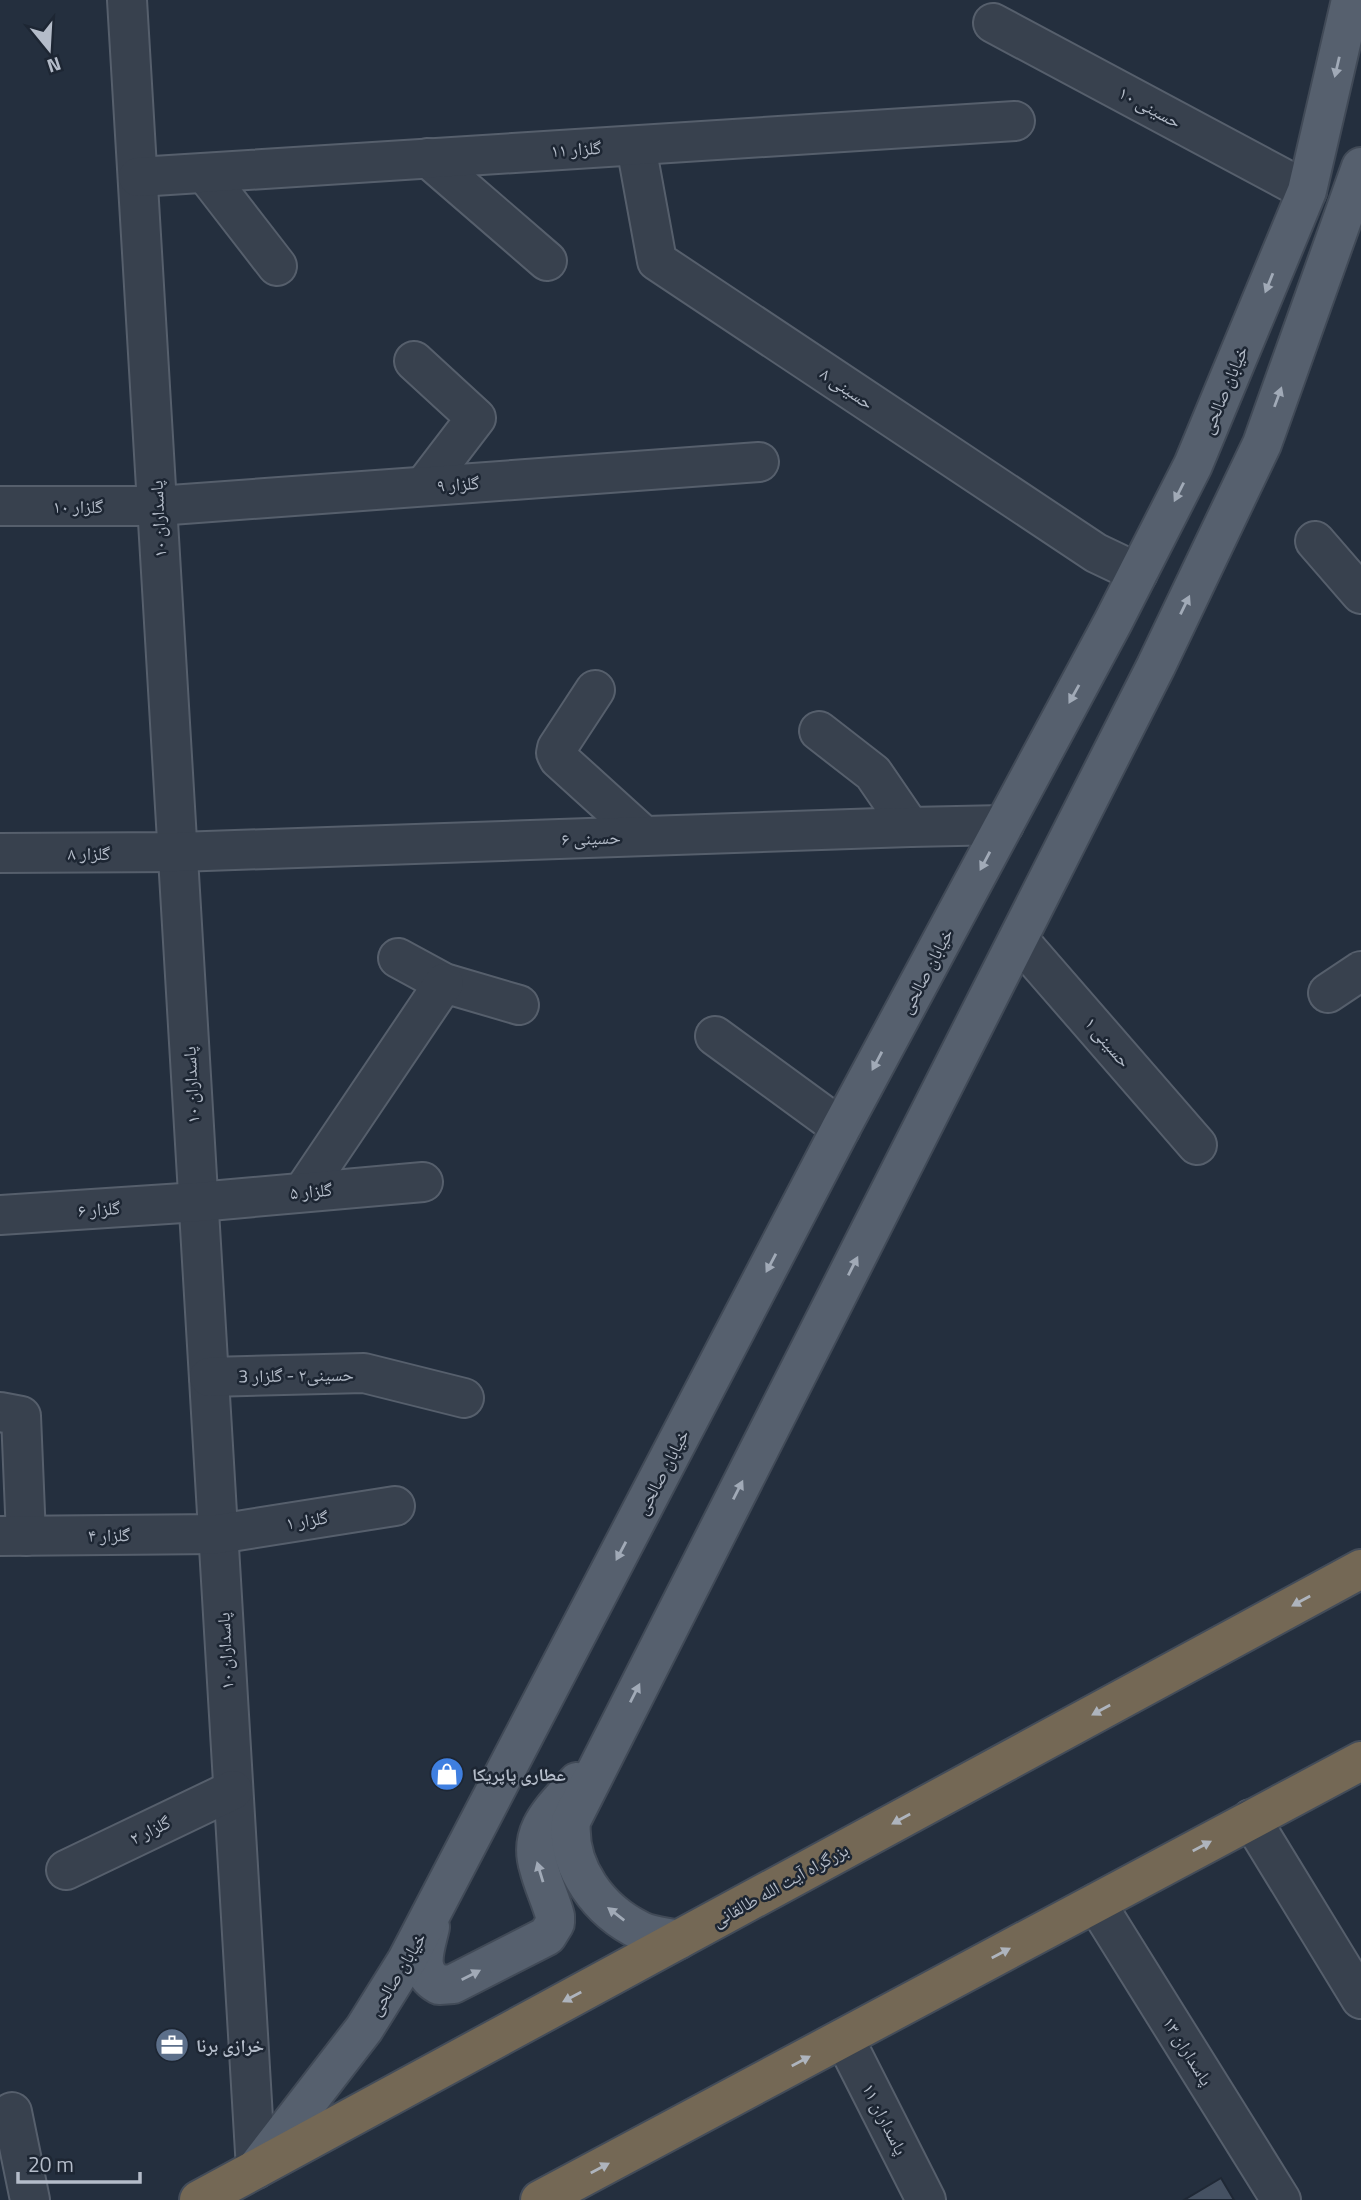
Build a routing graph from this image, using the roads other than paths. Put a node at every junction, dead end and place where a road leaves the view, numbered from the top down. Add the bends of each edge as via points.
1 (127, 0) edge
2 (1349, 13) edge
3 (993, 23) dead end
4 (1015, 121) dead end
5 (636, 146) junction
6 (428, 159) junction
7 (1361, 167) edge
8 (205, 173) junction
9 (138, 177) junction
10 (1307, 191) junction
11 (1354, 220) edge
12 (547, 261) dead end
13 (278, 266) dead end
14 (414, 361) dead end
15 (759, 462) dead end
16 (424, 486) junction
17 (0, 506) edge
18 (157, 506) junction
19 (1315, 541) dead end
20 (1138, 573) junction
21 (1361, 594) edge
22 (595, 690) dead end
23 (818, 732) dead end
24 (1040, 757) joint
25 (1004, 825) junction
26 (910, 827) junction
27 (644, 836) junction
28 (178, 852) junction
29 (0, 853) edge
30 (1018, 939) junction
31 (398, 958) dead end
32 (1361, 971) edge
33 (444, 983) junction
34 (1328, 993) dead end
35 (519, 1005) dead end
36 (715, 1037) dead end
37 (841, 1128) junction
38 (1197, 1145) dead end
39 (423, 1182) dead end
40 (303, 1192) junction
41 (198, 1202) junction
42 (0, 1215) edge
43 (209, 1377) junction
44 (464, 1398) dead end
45 (0, 1412) edge
46 (396, 1506) dead end
47 (218, 1534) junction
48 (13, 1536) edge
49 (1361, 1569) edge
50 (612, 1739) junction
51 (1361, 1761) edge
52 (233, 1790) junction
53 (1251, 1819) junction
54 (66, 1870) dead end
55 (1096, 1903) junction
56 (433, 1911) junction
57 (678, 1940) junction
58 (1361, 1999) edge
59 (844, 2038) junction
60 (12, 2112) dead end
61 (256, 2169) junction
62 (30, 2200) edge
63 (199, 2200) edge
64 (540, 2200) edge
65 (926, 2200) edge
66 (1281, 2200) edge

1 - 9 street, پاسداران ١٠
2 -> 10 main road, خيابان صالحی
3 - 10 street, حسینی ۱۰
4 - 5 street, گلزار ١١
5 - 6 street, گلزار ١١
5 - 20 street, حسینی ۸ via 657,261 1096,553
6 - 8 street, گلزار ١١
6 - 12 street
7 - 11 main road
8 - 9 street, گلزار ١١
8 - 13 street
9 - 18 street, پاسداران ١٠
10 -> 20 main road, خيابان صالحی via 1193,465
30 -> 11 main road via 1262,444
14 - 16 street via 476,418
15 - 16 street, گلزار ٩
16 - 18 street, گلزار ٩
17 - 18 street, گلزار ۱۰
18 - 28 street, پاسداران ١٠
19 - 21 street
20 -> 24 main road, خيابان صالحی
22 - 27 street via 556,753
23 - 26 street via 873,773
24 - 25 main road, خیابان صالحی
25 - 26 street, حسینی ۶
25 -> 37 main road, خیابان صالحی
26 - 27 street, حسینی ۶
27 - 28 street, حسینی ۶
28 - 29 street, گلزار ۸
28 - 41 street, پاسداران ١٠
30 - 38 street, حسینی ۱
50 -> 30 main road
31 - 33 street
32 - 34 street
33 - 35 street
33 - 40 street
36 - 37 street
37 -> 56 main road, خیابان صالحی
39 - 40 street, گلزار ۵
40 - 41 street, گلزار ۵
41 - 42 street, گلزار ۶
41 - 43 street, پاسداران ١٠
43 - 44 street, حسینی۲ - گلزار 3 via 364,1373
43 - 47 street, پاسداران ١٠
45 - 48 street via 21,1416
46 - 47 street, گلزار ۱
47 - 48 street, گلزار ۴
47 - 52 street, پاسداران ١٠
49 -> 57 highway, بزرگراه آیت الله طالقانی
56 -> 50 main road via 423,1963 426,1976 439,1986 453,1984 547,1936 555,1916 535,1842 548,1816
57 -> 50 main road via 642,1931 607,1907 581,1875 573,1852 571,1821
51 - 53 highway
52 - 54 street, گلزار ۲
52 - 61 street, پاسداران ١٠
55 -> 53 highway
53 - 58 street
59 -> 55 highway
55 - 66 street, پاسداران ۱۳
56 - 61 main road, خیابان صالحی via 364,2029
57 -> 61 highway, بزرگراه آیت الله طالقانی
64 -> 59 highway
59 - 65 street, پاسداران ١١
60 - 62 street
61 - 63 highway, بزرگراه آیت الله طالقانی

